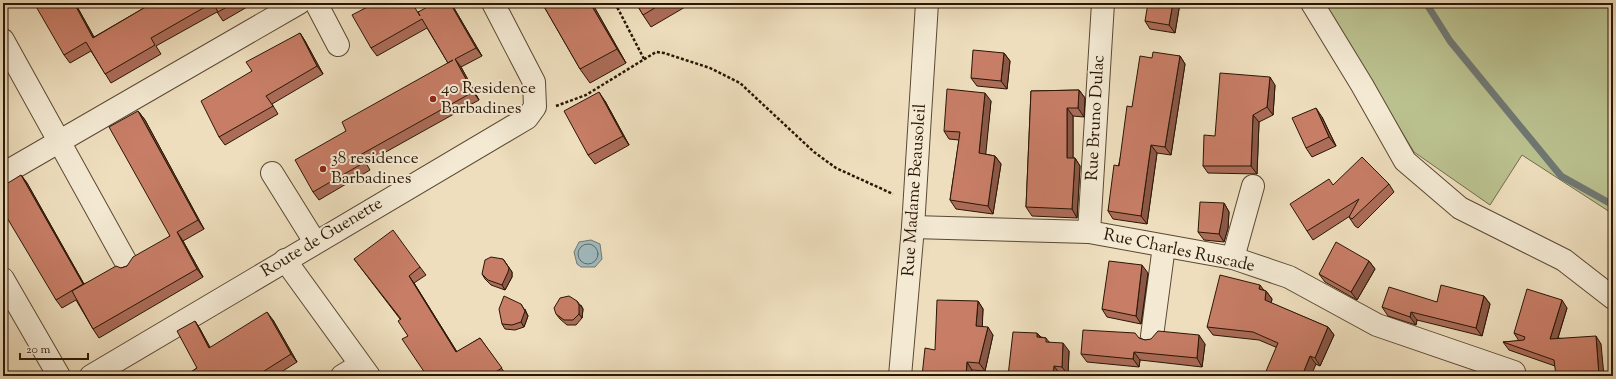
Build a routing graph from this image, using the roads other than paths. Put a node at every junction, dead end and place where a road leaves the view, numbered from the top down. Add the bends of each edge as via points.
1 (299, 3) edge
2 (316, 3) edge
3 (493, 3) edge
4 (927, 3) edge
5 (1103, 3) edge
6 (1312, 3) edge
7 (3, 40) edge
8 (338, 45) dead end
9 (60, 140) junction
10 (272, 173) dead end
11 (3, 174) edge
12 (1253, 186) dead end
13 (913, 227) junction
14 (1089, 232) junction
15 (314, 242) junction
16 (1164, 246) junction
17 (1233, 258) junction
18 (285, 260) junction
19 (127, 264) edge
20 (3, 279) edge
21 (1613, 298) edge
22 (1152, 336) edge
23 (364, 370) edge
24 (59, 376) edge
25 (91, 376) edge
26 (342, 376) edge
27 (900, 376) edge
28 (1515, 376) edge

1 - 9 street
2 - 8 street
3 - 15 street, Route de Guenette via 534,82 535,107 527,118
4 - 13 street, Rue Madame Beausoleil
5 - 14 street, Rue Bruno Dulac
6 - 21 street via 1405,161 1460,208 1564,260
7 - 9 street
9 - 11 street
9 - 19 street
10 - 15 street
12 - 17 street
13 - 14 street, Rue Charles Ruscade
13 - 27 street, Rue Madame Beausoleil
14 - 16 street, Rue Charles Ruscade
15 - 18 street, Route de Guenette
16 - 17 street, Rue Charles Ruscade
16 - 22 street
17 - 28 street, Rue Charles Ruscade via 1289,277 1376,325 1514,372
18 - 23 street
18 - 25 street, Route de Guenette
20 - 24 street
23 - 26 street

